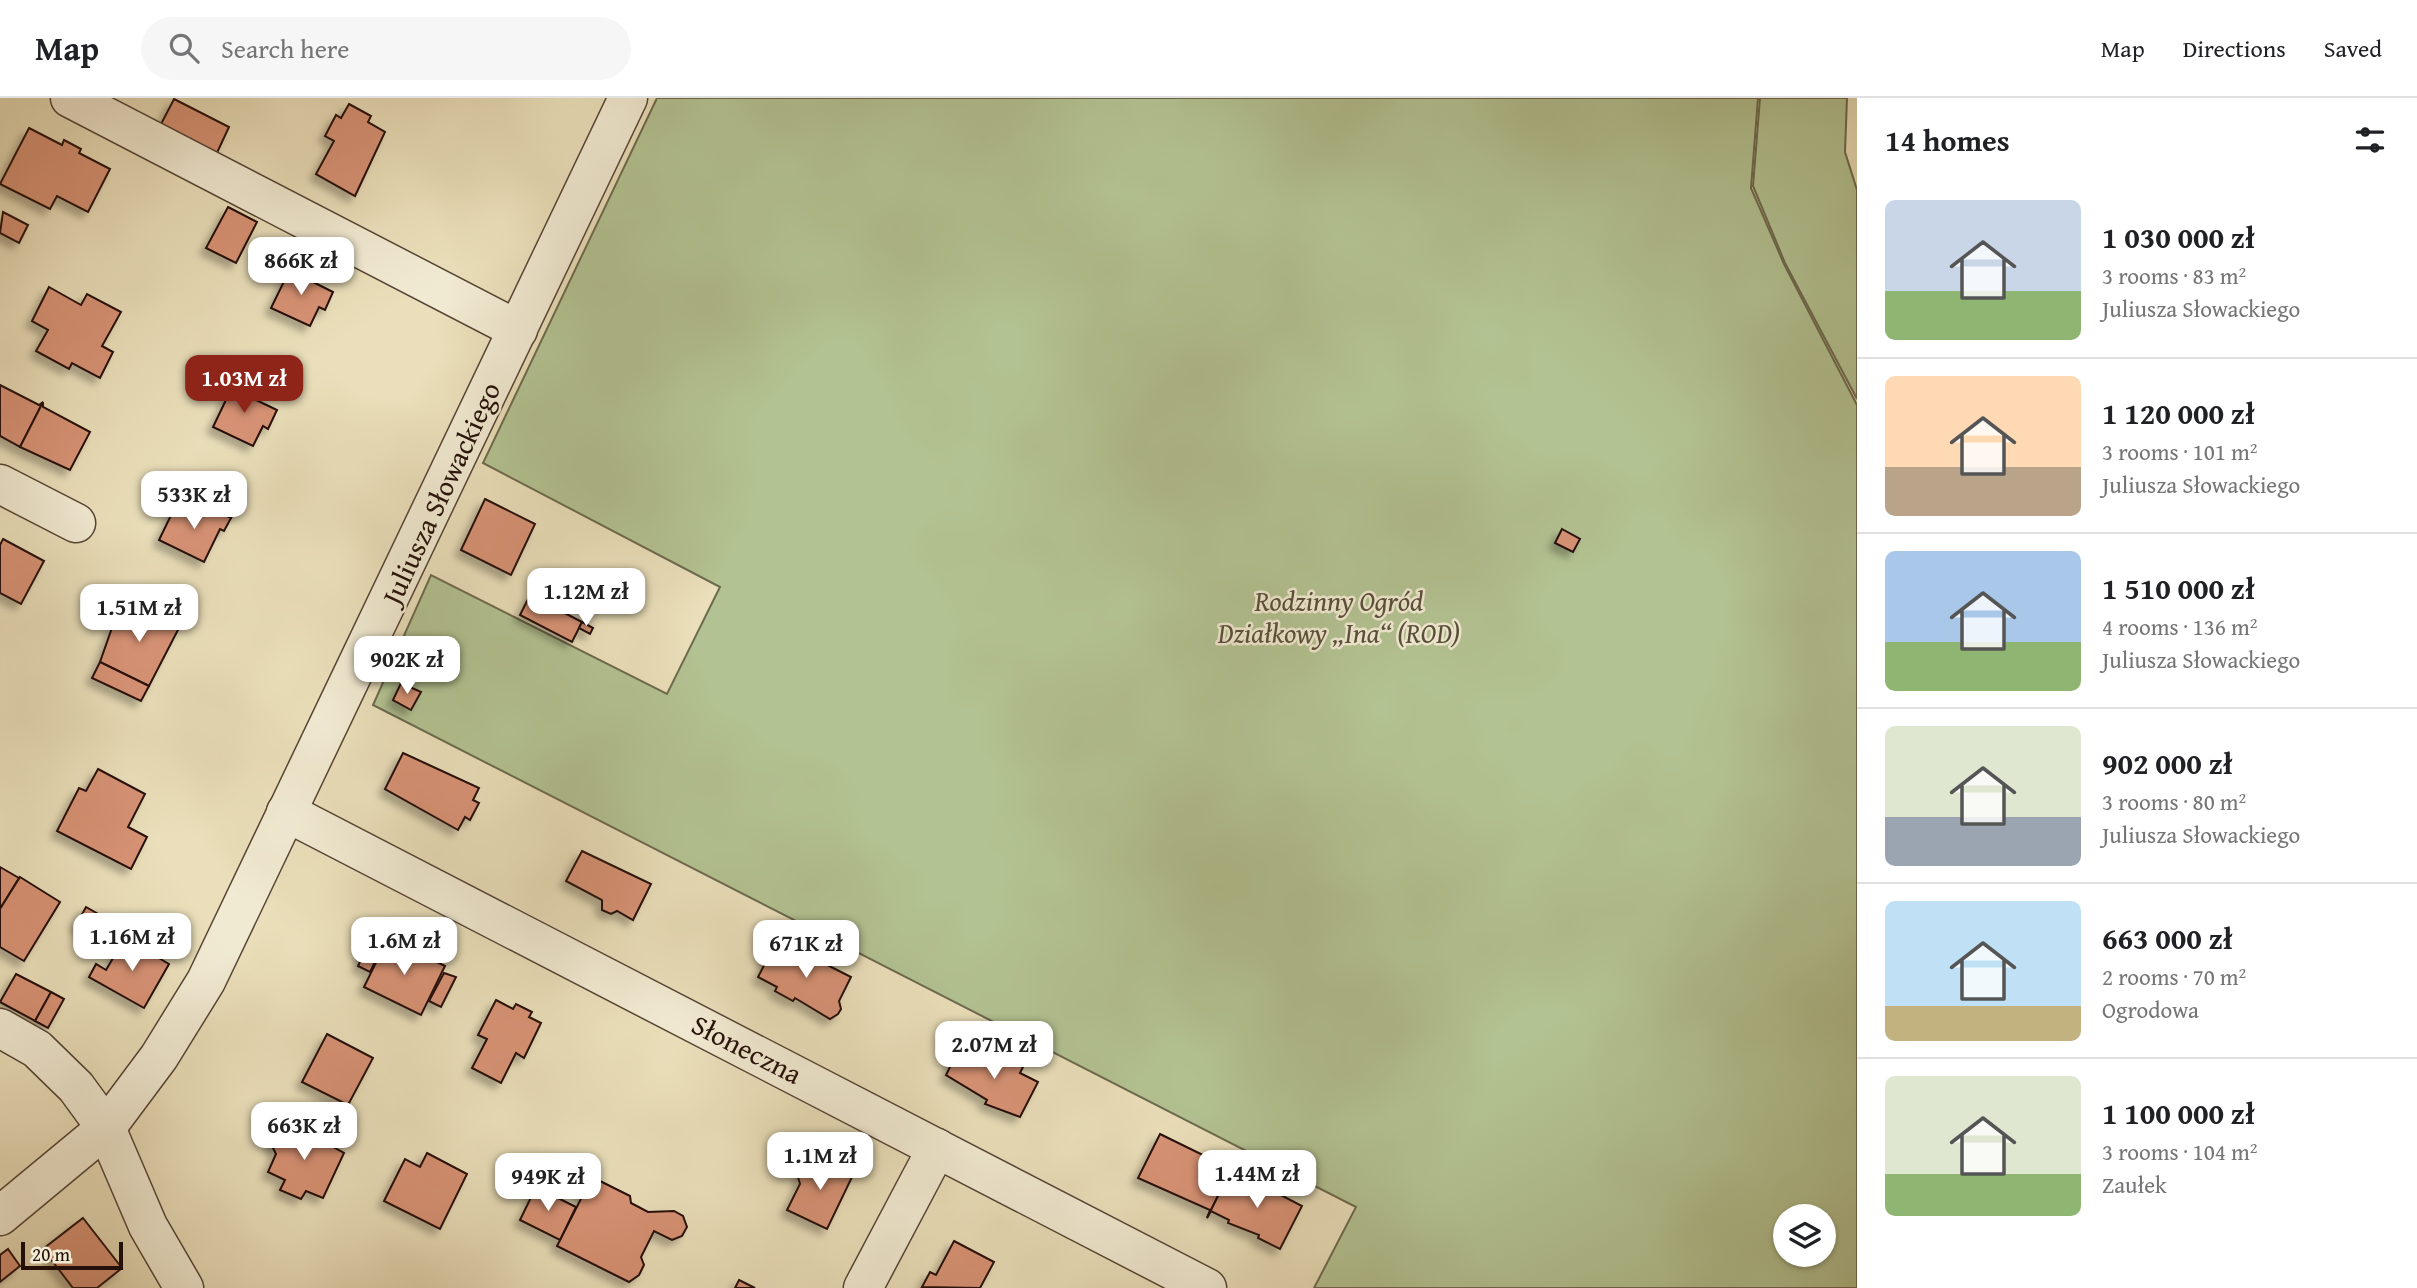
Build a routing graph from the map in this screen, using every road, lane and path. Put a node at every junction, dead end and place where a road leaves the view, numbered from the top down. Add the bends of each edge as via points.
1 (70, 98) edge
2 (628, 98) edge
3 (518, 330) junction
4 (0, 484) edge
5 (76, 523) dead end
6 (286, 812) junction
7 (0, 1028) edge
8 (106, 1128) junction
9 (937, 1147) junction
10 (0, 1216) edge
11 (184, 1288) edge
12 (863, 1288) edge
13 (1207, 1288) edge

1 - 3 street
2 - 3 street, Juliusza Słowackiego
3 - 6 street, Juliusza Słowackiego
4 - 5 street
6 - 8 street, Juliusza Słowackiego via 206,981 159,1057
6 - 9 street, Słoneczna
7 - 8 street via 37,1048 76,1087
8 - 10 street, Juliusza Słowackiego
8 - 11 street via 148,1226
9 - 12 street
9 - 13 street, Słoneczna

